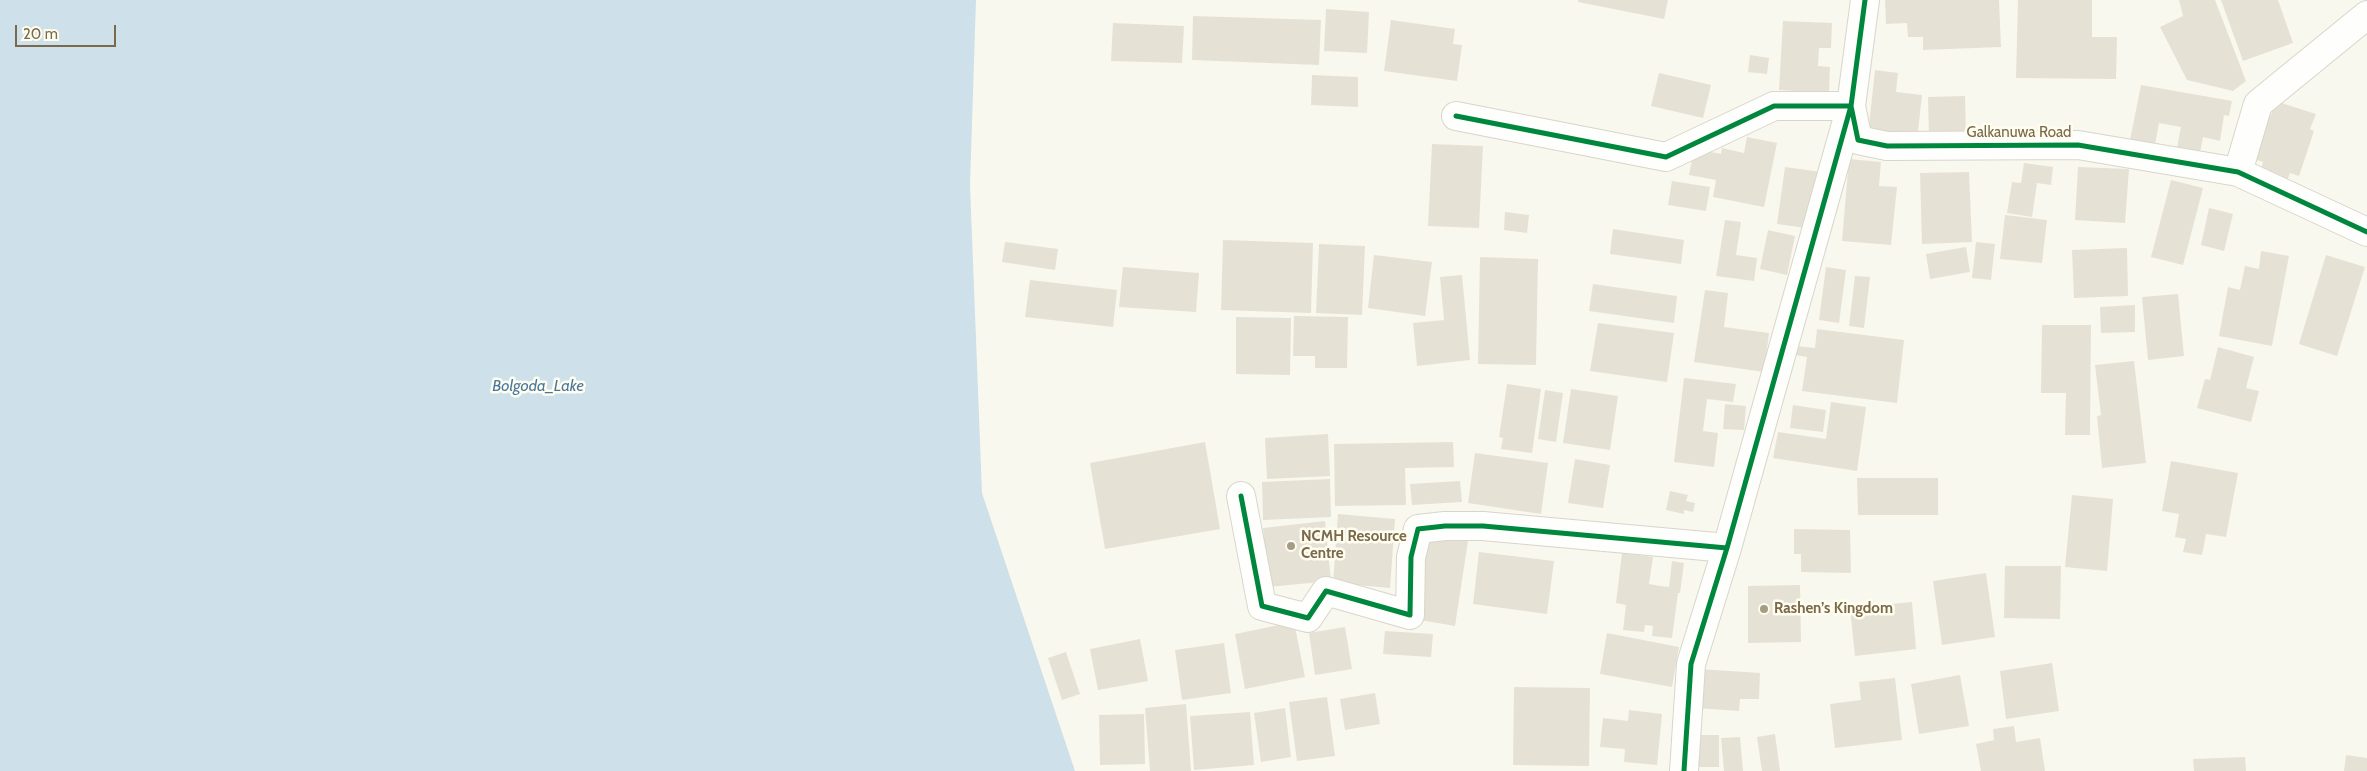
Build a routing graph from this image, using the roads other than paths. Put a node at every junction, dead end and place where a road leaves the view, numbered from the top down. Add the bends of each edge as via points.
1 (1865, 0) edge
2 (2367, 15) edge
3 (1851, 106) junction
4 (1456, 116) dead end
5 (2238, 172) junction
6 (2367, 232) edge
7 (1241, 496) dead end
8 (1727, 548) junction
9 (1684, 771) edge

1 - 3 street, Galkanuwa Road
2 - 5 street via 2258,104
3 - 4 street via 1774,106 1666,157
3 - 5 street, Galkanuwa Road via 1858,140 1887,146 2078,145
3 - 8 street
5 - 6 street, Galkanuwa Road
7 - 8 street via 1262,606 1308,618 1326,590 1410,615 1411,557 1418,529 1483,526
8 - 9 street via 1691,664

